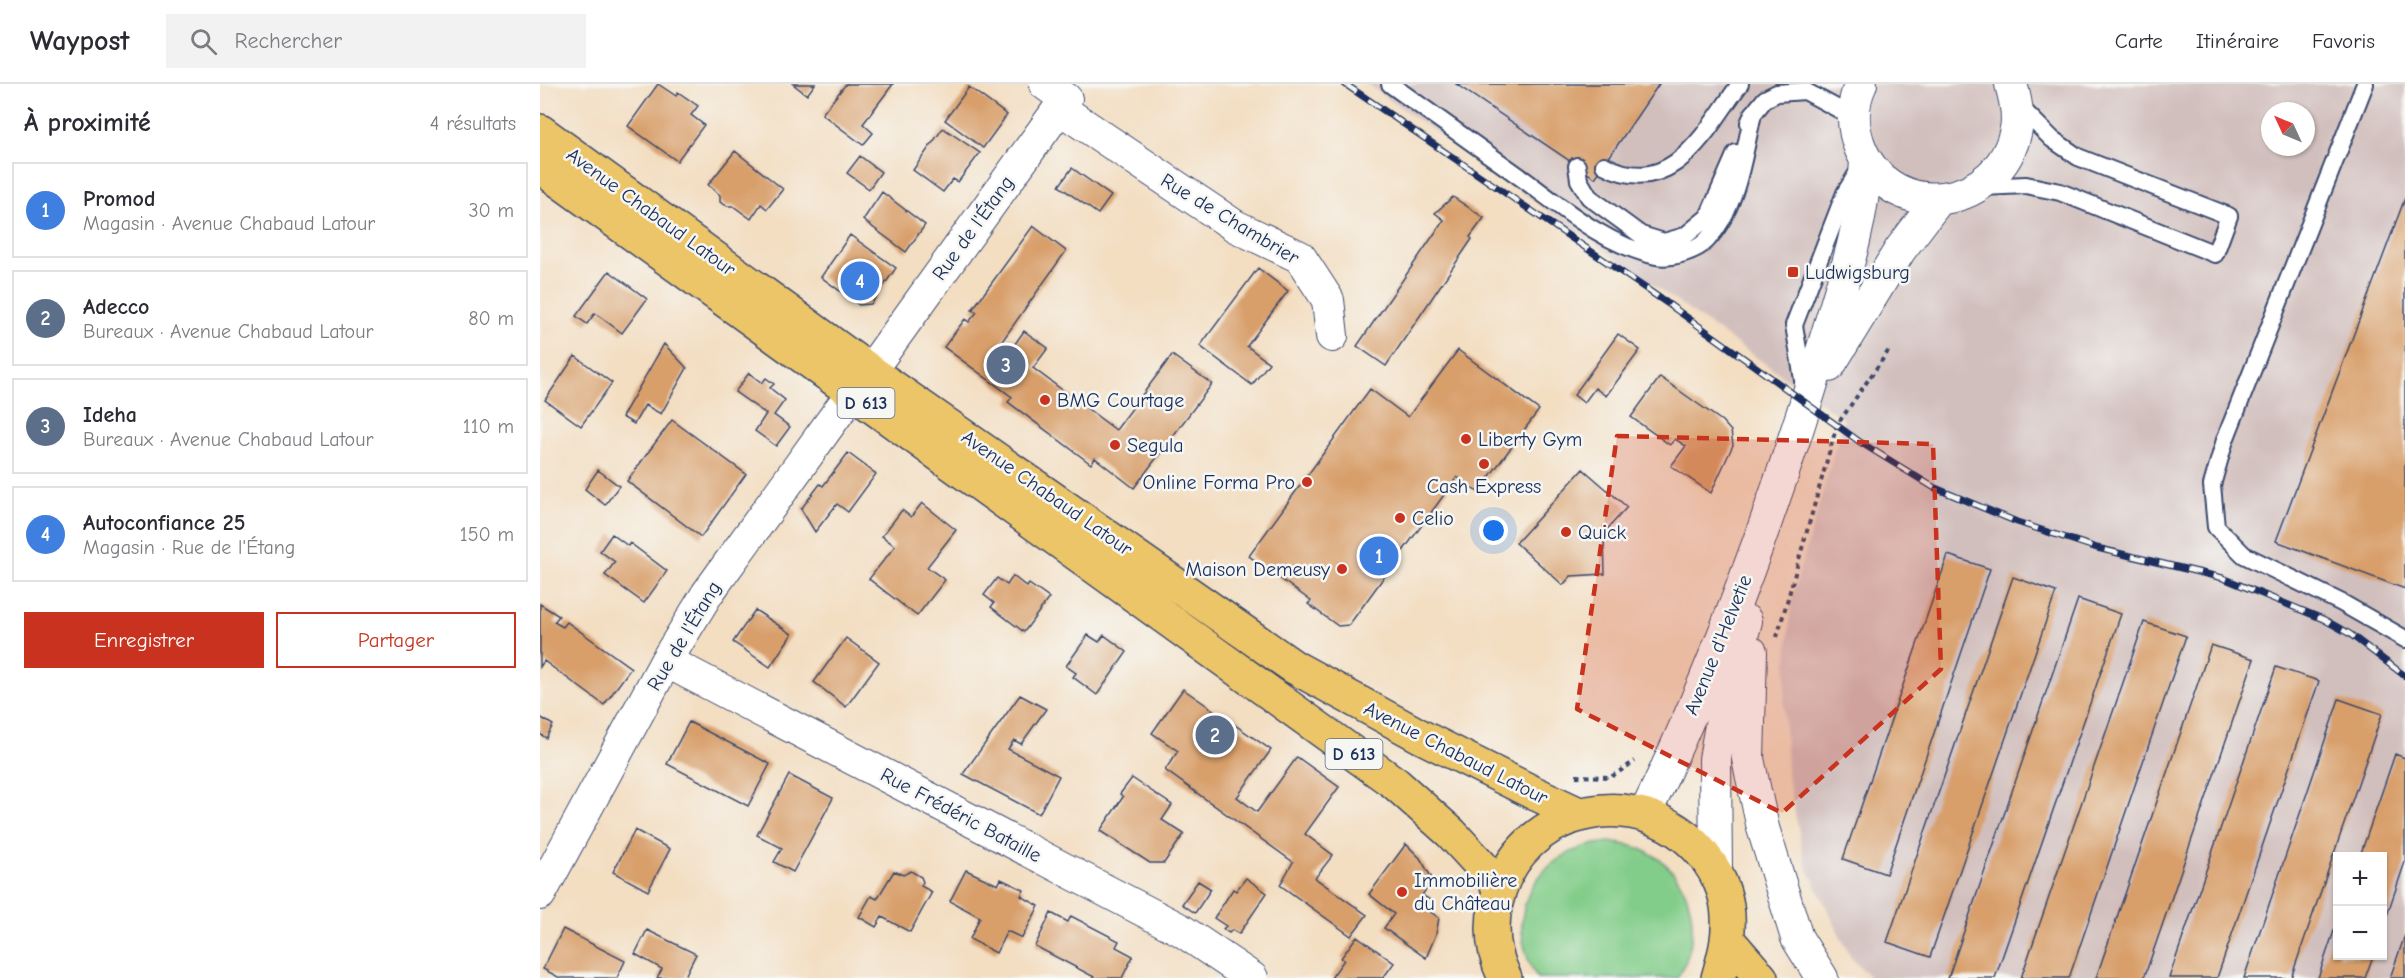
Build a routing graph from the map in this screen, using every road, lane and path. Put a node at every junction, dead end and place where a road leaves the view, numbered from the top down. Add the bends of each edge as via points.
1 (1390, 84) edge
2 (1740, 84) edge
3 (1861, 84) edge
4 (2365, 84) edge
5 (2013, 93) edge
6 (1062, 94) edge
7 (1753, 114) junction
8 (1853, 117) junction
9 (540, 131) edge
10 (1866, 160) junction
11 (1604, 165) dead end
12 (1577, 166) dead end
13 (540, 167) edge
14 (1978, 187) junction
15 (1939, 199) junction
16 (1332, 336) dead end
17 (1889, 350) dead end
18 (856, 388) junction
19 (1806, 402) junction
20 (1782, 472) junction
21 (1752, 597) junction
22 (2405, 639) edge
23 (1776, 643) dead end
24 (666, 661) junction
25 (1641, 752) dead end
26 (1570, 776) dead end
27 (1579, 814) junction
28 (1645, 814) junction
29 (1716, 872) junction
30 (1500, 886) junction
31 (540, 894) edge
32 (1728, 940) junction
33 (1252, 978) edge
34 (1505, 978) edge
35 (1718, 978) edge
36 (1761, 978) edge
37 (1822, 978) edge

1 - 7 lane via 1577,218 1620,244 1659,257 1684,253 1706,242 1723,219 1736,186
2 - 11 lane via 1694,146 1674,166 1641,175
3 - 8 street
4 - 22 lane via 2225,440 2212,484 2217,527 2244,555
5 - 14 street via 2017,127 2010,151 1997,171
5 - 14 lane via 2052,139 2078,157 2229,216 2216,254 2060,192 2026,185
6 - 16 street, Rue de Chambrier via 1235,226 1300,257 1328,300
6 - 18 street, Rue de l'Étang
7 - 8 lane via 1765,99 1777,93 1805,91
7 - 12 lane via 1708,217 1686,236 1664,242 1641,235 1589,197 1579,180
8 - 10 street via 1856,140
9 - 18 main road, Avenue Chabaud Latour / D 613
10 - 15 street via 1879,177 1897,190
10 - 19 street, Avenue d'Helvetie via 1859,227
13 - 18 main road, Avenue Chabaud Latour / D 613
14 - 15 street via 1960,196
15 - 19 street, Avenue d'Helvetie via 1900,250
17 - 23 path via 1837,425
18 - 24 street, Rue de l'Étang via 707,594
18 - 27 main road, Avenue Chabaud Latour / D 613 via 1294,667 1431,742
18 - 30 main road, Avenue Chabaud Latour / D 613 via 1396,784 1451,833
19 - 20 street, Avenue d'Helvetie
20 - 21 street, Avenue d'Helvetie
20 - 28 street, Avenue d'Helvetie via 1751,563 1679,743
21 - 29 street, Avenue d'Helvetie via 1715,759
21 - 37 street, Avenue d'Helvetie via 1748,759 1763,828 1797,938
24 - 31 street, Rue de l'Étang
24 - 33 street, Rue Frédéric Bataille via 1181,930
25 - 26 path via 1635,761 1611,777
27 - 28 main road via 1612,809
27 - 30 main road via 1546,829 1518,854
28 - 29 main road via 1673,827 1697,846
29 - 32 main road via 1727,906
30 - 34 main road via 1492,920 1494,948
32 - 35 main road
32 - 36 main road

